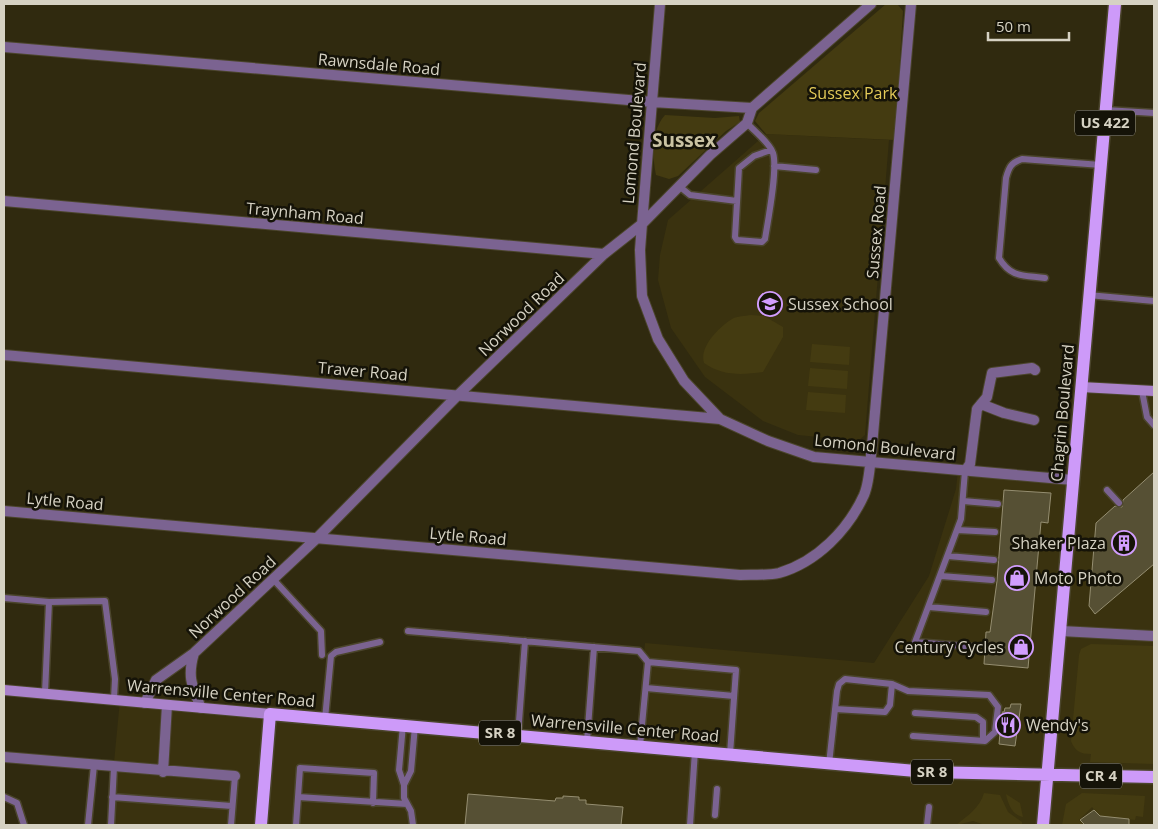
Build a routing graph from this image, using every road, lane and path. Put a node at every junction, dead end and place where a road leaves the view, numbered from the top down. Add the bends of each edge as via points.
1 (660, 4) edge
2 (871, 4) edge
3 (911, 4) edge
4 (1115, 4) edge
5 (4, 47) edge
6 (652, 102) junction
7 (752, 108) junction
8 (1106, 110) junction
9 (1154, 114) edge
10 (747, 124) junction
11 (771, 150) junction
12 (1100, 165) junction
13 (774, 166) junction
14 (816, 170) dead end
15 (679, 186) junction
16 (4, 201) edge
17 (737, 202) junction
18 (642, 224) junction
19 (604, 254) junction
20 (1045, 278) dead end
21 (1088, 294) junction
22 (1154, 301) edge
23 (4, 355) edge
24 (1035, 370) dead end
25 (1082, 387) junction
26 (1142, 391) junction
27 (1154, 391) edge
28 (458, 395) junction
29 (982, 404) junction
30 (720, 419) junction
31 (1034, 420) dead end
32 (1154, 425) edge
33 (870, 462) junction
34 (965, 471) junction
35 (1073, 480) junction
36 (1108, 490) dead end
37 (962, 500) junction
38 (1119, 503) dead end
39 (998, 504) dead end
40 (4, 511) edge
41 (957, 530) junction
42 (996, 532) dead end
43 (317, 538) junction
44 (948, 556) junction
45 (994, 560) dead end
46 (941, 576) junction
47 (273, 579) junction
48 (992, 580) dead end
49 (4, 598) edge
50 (49, 602) junction
51 (929, 607) junction
52 (986, 612) dead end
53 (408, 631) dead end
54 (1060, 631) junction
55 (1154, 636) edge
56 (526, 641) junction
57 (380, 642) dead end
58 (594, 647) junction
59 (976, 647) dead end
60 (194, 653) junction
61 (322, 655) dead end
62 (648, 662) junction
63 (892, 684) junction
64 (646, 688) junction
65 (4, 690) edge
66 (45, 693) junction
67 (734, 696) junction
68 (114, 700) junction
69 (145, 702) junction
70 (167, 705) junction
71 (201, 708) junction
72 (835, 709) junction
73 (915, 713) dead end
74 (270, 714) junction
75 (325, 719) junction
76 (409, 726) junction
77 (518, 735) junction
78 (913, 736) dead end
79 (587, 741) junction
80 (983, 741) junction
81 (640, 746) junction
82 (696, 751) junction
83 (730, 754) junction
84 (4, 757) edge
85 (829, 764) junction
86 (94, 765) junction
87 (114, 767) junction
88 (163, 772) junction
89 (1049, 774) junction
90 (235, 776) joint
91 (1154, 777) edge
92 (404, 785) junction
93 (717, 790) dead end
94 (4, 796) edge
95 (112, 797) junction
96 (298, 797) junction
97 (373, 803) junction
98 (407, 804) junction
99 (232, 806) junction
100 (928, 807) dead end
101 (715, 815) dead end
102 (24, 825) edge
103 (88, 825) edge
104 (110, 825) edge
105 (230, 825) edge
106 (261, 825) edge
107 (296, 825) edge
108 (414, 825) edge
109 (690, 825) edge
110 (927, 825) edge
111 (1043, 825) edge

1 - 6 street, Lomond Boulevard
2 - 7 street
3 - 33 street, Sussex Road
4 - 8 main road, Chagrin Boulevard / US 422
5 - 6 street, Rawnsdale Road
6 - 7 street, Rawnsdale Road
6 - 18 street, Lomond Boulevard
7 - 10 street
8 - 9 lane
8 - 12 main road, Chagrin Boulevard / US 422
10 - 11 lane
10 - 15 street, Norwood Road
11 - 13 lane
11 - 17 lane via 741,164
12 - 20 lane via 1022,160 1009,168 999,258 1012,273
12 - 21 main road, Chagrin Boulevard / US 422
13 - 14 lane
13 - 17 lane via 764,241 736,239
15 - 17 lane via 690,196
15 - 18 street, Norwood Road
16 - 19 street, Traynham Road
18 - 19 street, Norwood Road
18 - 30 street, Lomond Boulevard via 642,296 658,340 684,382
19 - 28 street, Norwood Road
21 - 22 lane
21 - 25 main road, Chagrin Boulevard / US 422
23 - 28 street, Traver Road
24 - 29 street via 992,373 987,397
25 - 26 main road
25 - 35 main road, Chagrin Boulevard / US 422
26 - 27 main road
26 - 32 lane via 1147,417
28 - 30 street, Traver Road
28 - 43 street, Norwood Road
29 - 31 street
29 - 34 street via 977,409 970,464
30 - 33 street, Lomond Boulevard via 768,441 814,456
33 - 34 street, Lomond Boulevard
33 - 43 street, Lytle Road via 864,494 841,533 813,557 778,573 740,575
34 - 35 street, Lomond Boulevard
34 - 37 lane
35 - 54 main road, Chagrin Boulevard / US 422
36 - 38 lane
37 - 39 lane
37 - 41 lane
40 - 43 street, Lytle Road
41 - 42 lane
41 - 44 lane
43 - 47 street, Norwood Road
44 - 45 lane
44 - 46 lane
46 - 48 lane
46 - 51 lane
47 - 60 street, Norwood Road
47 - 61 lane via 321,631
49 - 50 lane
50 - 66 lane
50 - 68 lane via 105,601 116,679
51 - 52 lane
51 - 59 lane via 915,642
53 - 56 lane
54 - 55 street
54 - 89 main road, Chagrin Boulevard / US 422
56 - 58 lane
56 - 77 lane
57 - 75 lane via 331,656
58 - 62 lane via 639,650
58 - 79 lane
60 - 69 street, Norwood Road via 156,680
60 - 71 street, Norwood Road via 190,681
62 - 64 lane
62 - 67 lane via 736,670
63 - 72 lane via 890,705 885,712
63 - 72 lane via 845,679 839,684
63 - 80 lane via 908,691 989,695 998,707 996,732 992,738
64 - 67 lane
64 - 81 lane
65 - 66 main road, Warrensville Center Road
66 - 68 main road, Warrensville Center Road
67 - 83 lane
68 - 69 main road, Warrensville Center Road
69 - 70 main road, Warrensville Center Road
70 - 71 main road, Warrensville Center Road
70 - 88 street
71 - 74 main road, Warrensville Center Road
72 - 85 lane
73 - 80 lane via 976,717 983,722
74 - 75 main road, Warrensville Center Road / SR 8
74 - 106 main road
75 - 76 main road, Warrensville Center Road / SR 8
76 - 77 main road, Warrensville Center Road / SR 8
76 - 92 lane via 411,771
76 - 92 lane via 399,770
77 - 79 main road, Warrensville Center Road / SR 8
78 - 80 lane
79 - 81 main road, Warrensville Center Road / SR 8
81 - 82 main road, Warrensville Center Road / SR 8
82 - 83 main road, Warrensville Center Road / SR 8
82 - 109 lane
83 - 85 main road, Warrensville Center Road / SR 8
84 - 86 street
85 - 89 main road, Warrensville Center Road / SR 8 via 927,772
86 - 87 street
86 - 103 lane
87 - 88 street
87 - 95 lane
88 - 90 street
89 - 91 main road, Warrensville Center Road / CR 4
89 - 111 main road, Chagrin Boulevard / US 422
90 - 99 lane
92 - 98 lane
93 - 101 lane
94 - 102 lane via 17,803
95 - 99 lane
95 - 104 lane
96 - 97 lane
96 - 97 lane via 300,768 374,773
96 - 107 lane
97 - 98 lane
98 - 108 lane
99 - 105 lane
100 - 110 lane

